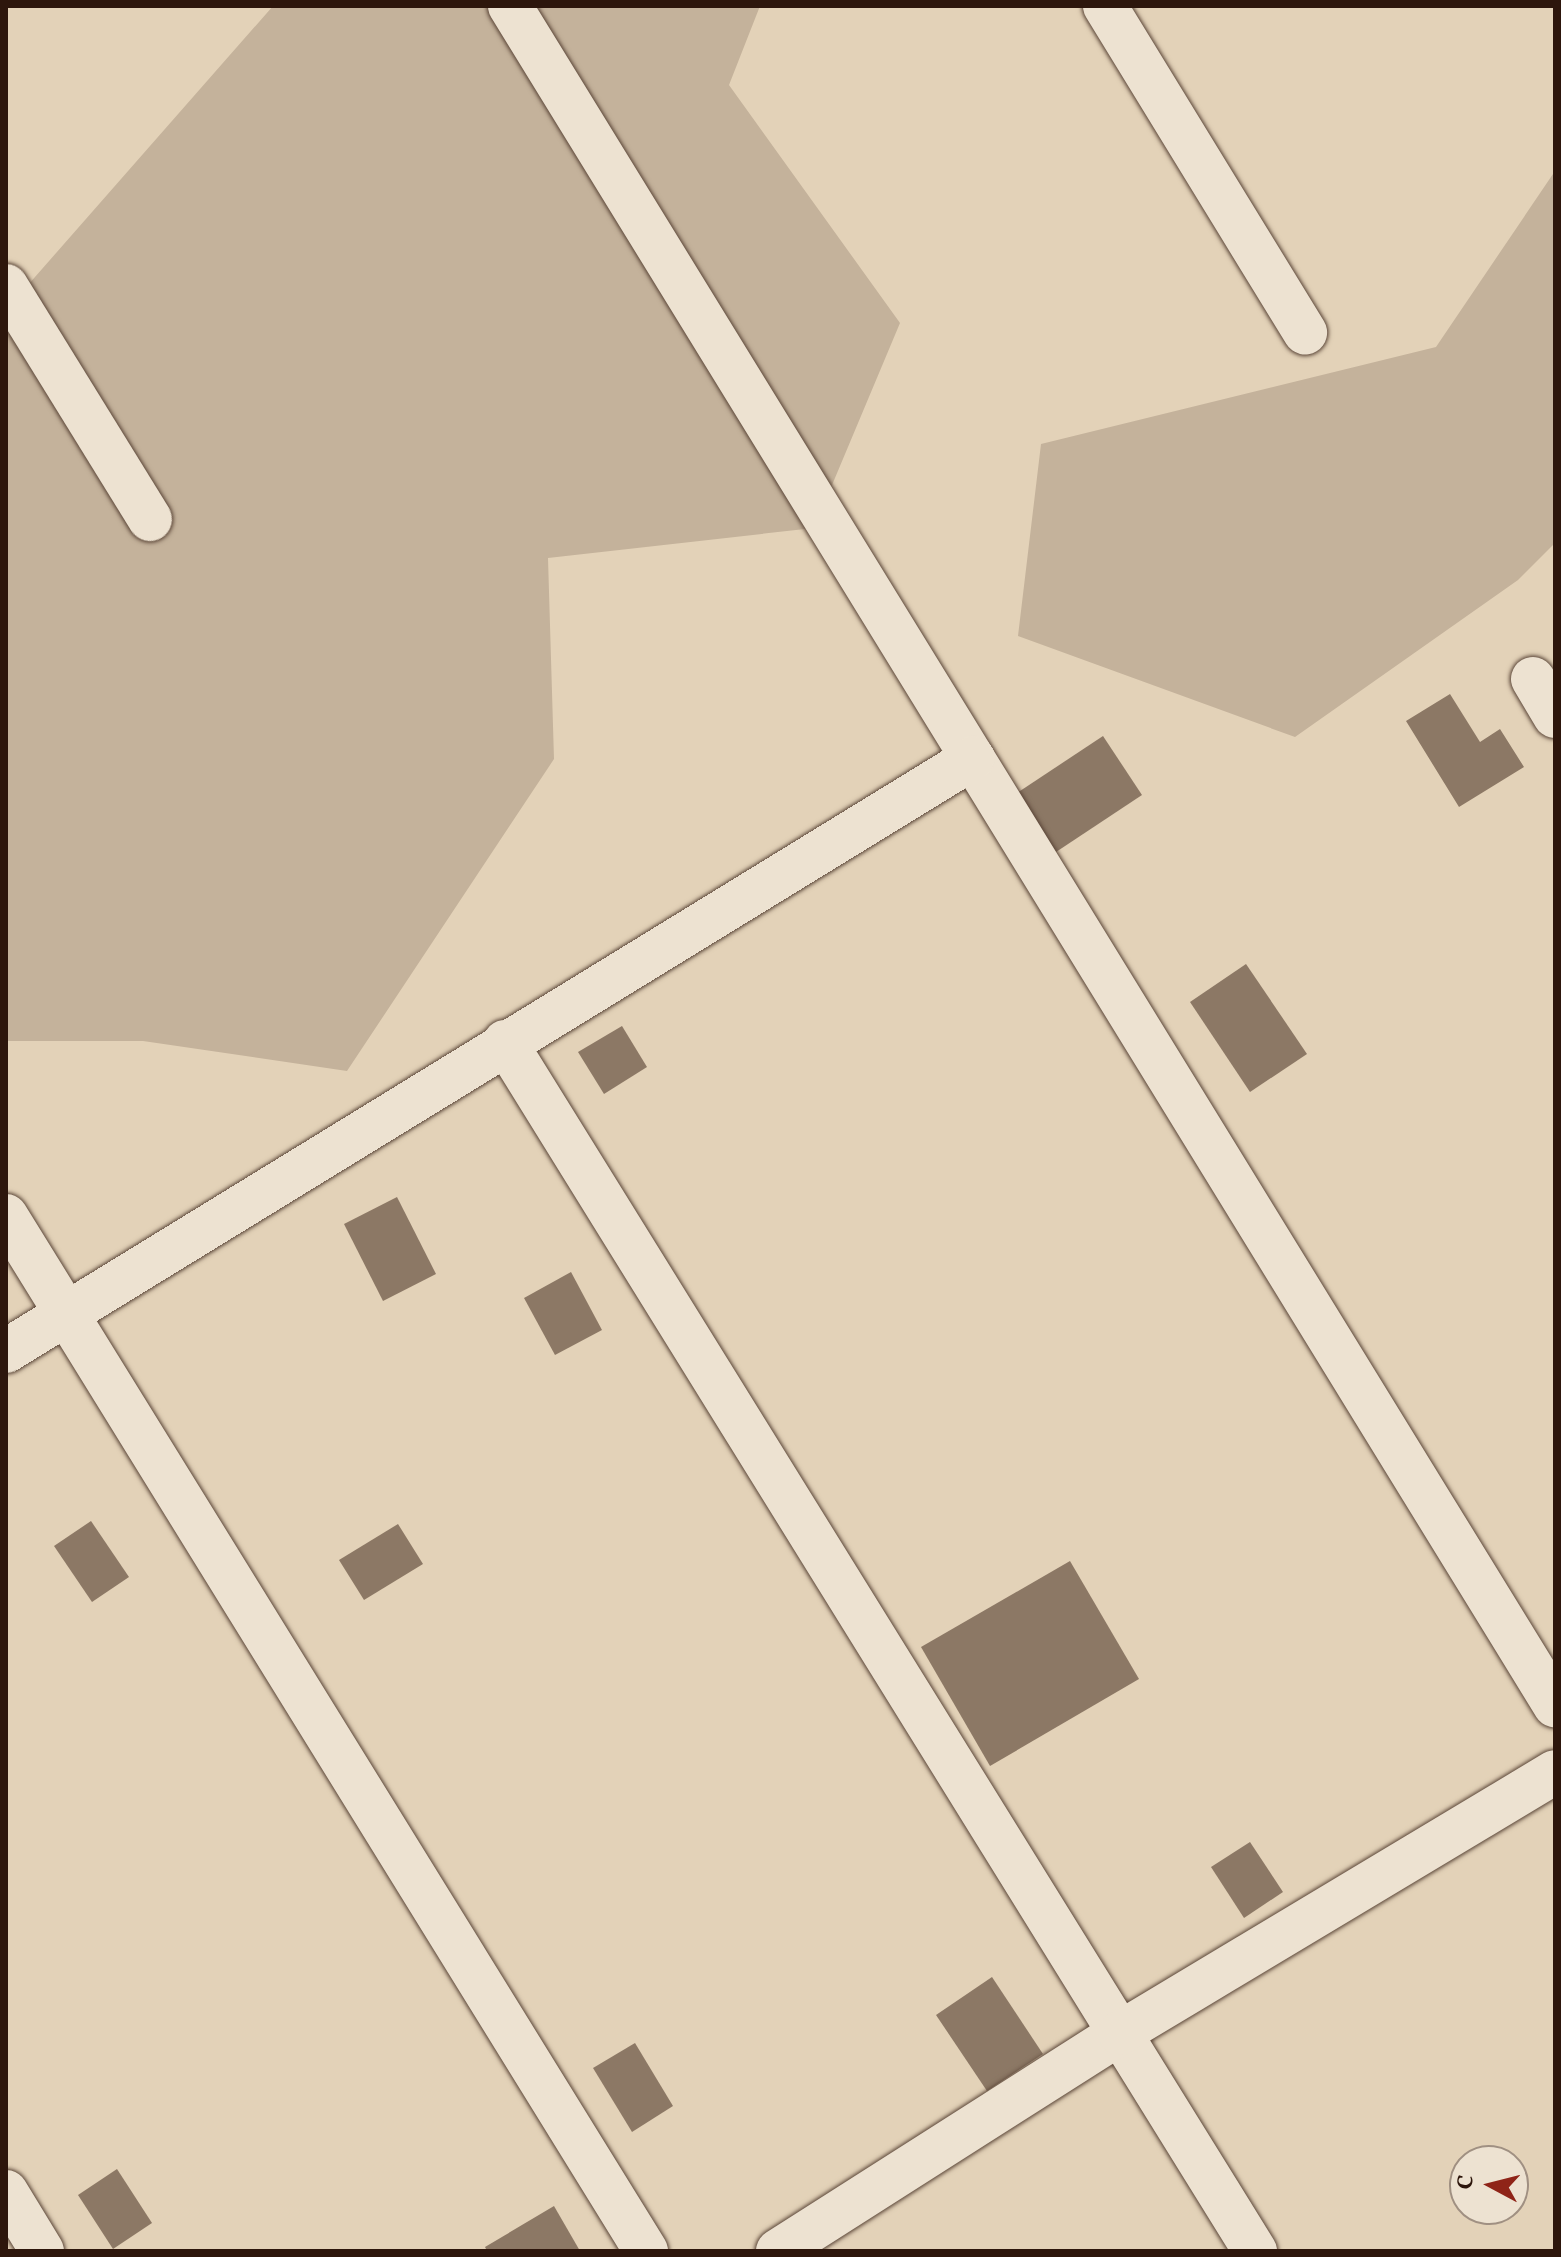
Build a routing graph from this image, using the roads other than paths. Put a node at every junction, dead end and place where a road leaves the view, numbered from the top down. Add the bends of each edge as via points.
1 (510, 6) edge
2 (1105, 6) edge
3 (6, 286) edge
4 (1305, 333) dead end
5 (150, 519) dead end
6 (1533, 679) dead end
7 (1555, 716) edge
8 (973, 758) junction
9 (505, 1042) junction
10 (6, 1216) edge
11 (67, 1315) junction
12 (6, 1351) edge
13 (1555, 1705) edge
14 (1555, 1772) edge
15 (1120, 2033) junction
16 (6, 2192) edge
17 (42, 2251) edge
18 (646, 2251) edge
19 (778, 2251) edge
20 (1255, 2251) edge

1 - 8 lane
2 - 4 lane
3 - 5 lane
6 - 7 lane
8 - 9 lane
8 - 13 lane
9 - 11 lane
9 - 15 lane
10 - 11 lane
11 - 12 lane
11 - 18 lane
14 - 15 lane
15 - 19 lane
15 - 20 lane
16 - 17 lane

